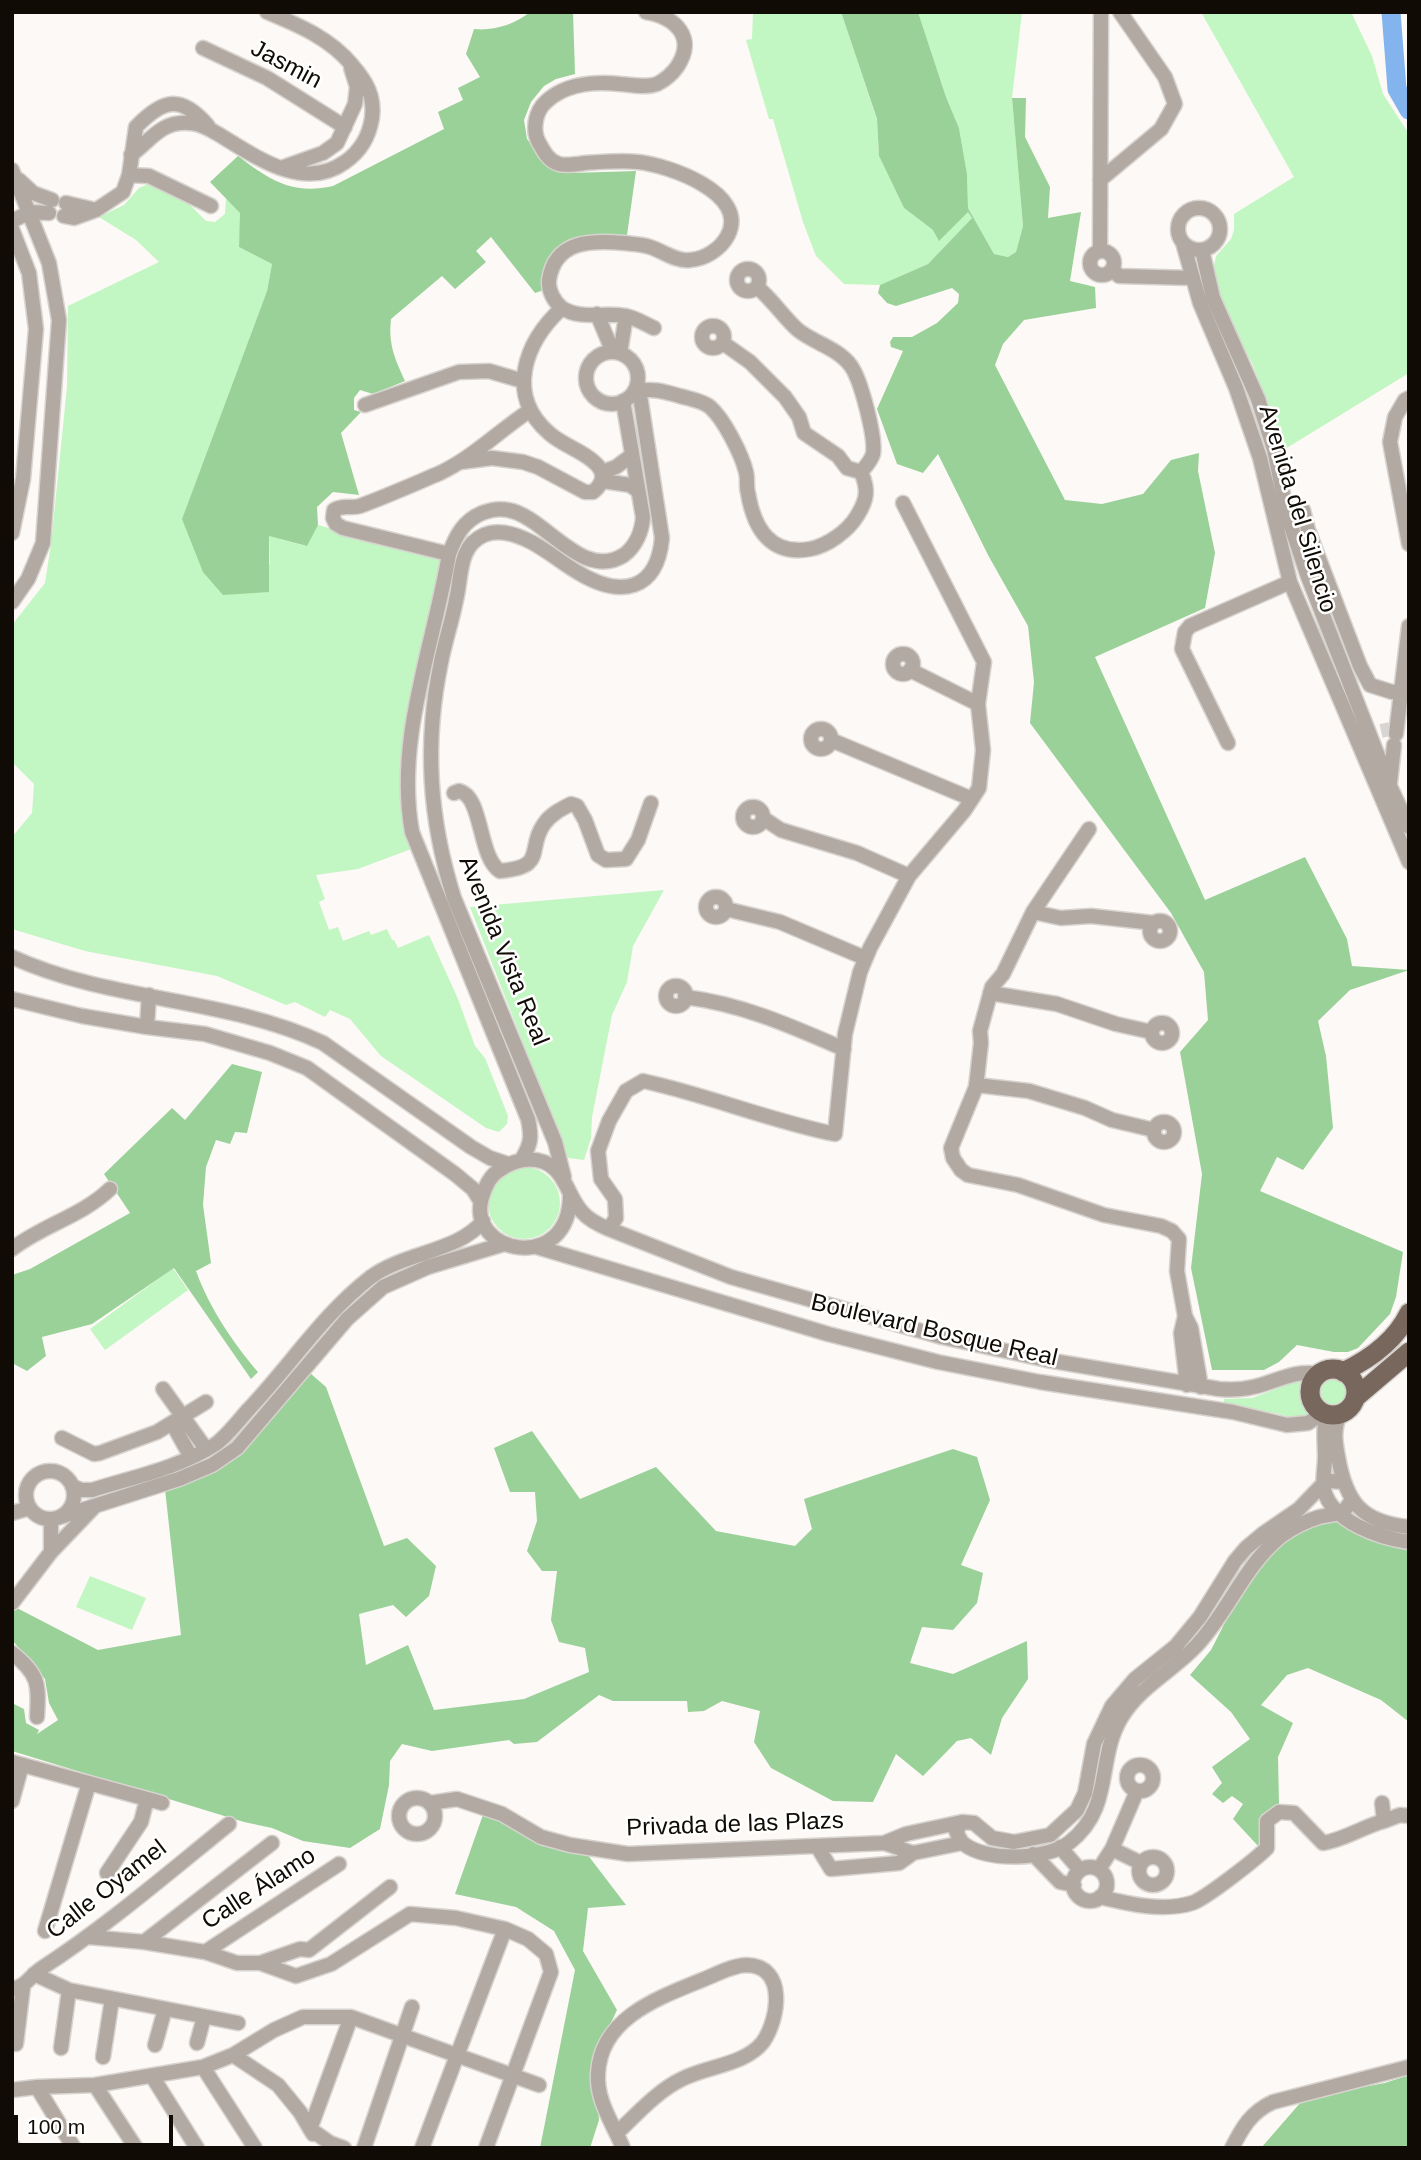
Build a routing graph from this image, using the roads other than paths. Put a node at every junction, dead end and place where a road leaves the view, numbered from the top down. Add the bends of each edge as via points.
1 (267, 12) edge
2 (646, 12) edge
3 (1101, 12) edge
4 (1120, 12) edge
5 (292, 17) edge
6 (203, 48) dead end
7 (349, 62) junction
8 (345, 127) junction
9 (211, 130) junction
10 (131, 155) junction
11 (281, 168) junction
12 (13, 174) edge
13 (129, 175) junction
14 (1100, 180) junction
15 (211, 206) dead end
16 (58, 208) junction
17 (30, 212) junction
18 (12, 221) edge
19 (12, 229) edge
20 (1183, 243) junction
21 (1202, 250) junction
22 (1100, 251) junction
23 (1112, 269) junction
24 (1192, 278) junction
25 (757, 287) dead end
26 (562, 308) junction
27 (597, 314) junction
28 (626, 316) junction
29 (654, 328) dead end
30 (723, 343) dead end
31 (616, 352) junction
32 (523, 381) junction
33 (639, 392) junction
34 (1409, 398) edge
35 (623, 401) junction
36 (365, 405) dead end
37 (528, 411) junction
38 (632, 455) junction
39 (461, 462) junction
40 (861, 472) junction
41 (603, 476) junction
42 (638, 491) junction
43 (903, 503) dead end
44 (1303, 510) dead end
45 (12, 533) edge
46 (557, 540) junction
47 (1409, 544) edge
48 (449, 554) junction
49 (552, 556) junction
50 (1290, 582) junction
51 (12, 602) edge
52 (1324, 617) junction
53 (1307, 623) junction
54 (1409, 626) edge
55 (434, 661) junction
56 (911, 670) dead end
57 (1402, 691) junction
58 (978, 704) junction
59 (417, 705) junction
60 (434, 708) junction
61 (1388, 733) junction
62 (831, 740) dead end
63 (1228, 743) dead end
64 (1390, 784) junction
65 (447, 796) junction
66 (972, 799) junction
67 (651, 803) dead end
68 (763, 818) dead end
69 (1409, 827) edge
70 (1089, 829) dead end
71 (1409, 862) edge
72 (909, 876) junction
73 (726, 909) dead end
74 (1033, 912) junction
75 (1154, 923) dead end
76 (12, 957) edge
77 (865, 958) junction
78 (990, 993) junction
79 (149, 995) junction
80 (685, 997) dead end
81 (12, 999) edge
82 (147, 1027) junction
83 (1152, 1032) dead end
84 (844, 1048) junction
85 (976, 1084) junction
86 (1154, 1130) dead end
87 (515, 1162) junction
88 (568, 1188) junction
89 (110, 1189) dead end
90 (481, 1202) junction
91 (483, 1221) junction
92 (609, 1229) junction
93 (504, 1244) junction
94 (537, 1247) junction
95 (12, 1249) edge
96 (1409, 1313) edge
97 (999, 1350) junction
98 (1409, 1352) edge
99 (1343, 1372) junction
100 (995, 1373) junction
101 (1319, 1374) junction
102 (1194, 1386) junction
103 (163, 1389) dead end
104 (1355, 1398) junction
105 (206, 1402) dead end
106 (1330, 1414) junction
107 (178, 1420) junction
108 (62, 1438) dead end
109 (206, 1449) junction
110 (191, 1457) junction
111 (1342, 1482) junction
112 (1323, 1484) junction
113 (72, 1486) junction
114 (19, 1495) edge
115 (1352, 1500) junction
116 (97, 1503) junction
117 (30, 1508) junction
118 (12, 1513) edge
119 (1340, 1513) junction
120 (56, 1518) junction
121 (1409, 1527) edge
122 (1409, 1542) edge
123 (51, 1552) junction
124 (12, 1603) edge
125 (12, 1653) edge
126 (37, 1717) dead end
127 (17, 1763) edge
128 (89, 1783) junction
129 (1137, 1791) dead end
130 (147, 1799) junction
131 (12, 1801) edge
132 (162, 1803) dead end
133 (430, 1803) dead end
134 (1382, 1803) dead end
135 (1409, 1815) edge
136 (1384, 1821) junction
137 (962, 1822) junction
138 (229, 1824) dead end
139 (906, 1834) junction
140 (272, 1843) dead end
141 (884, 1843) junction
142 (962, 1843) junction
143 (817, 1846) junction
144 (1060, 1847) junction
145 (1112, 1849) junction
146 (913, 1853) junction
147 (1033, 1854) junction
148 (1141, 1863) dead end
149 (339, 1864) dead end
150 (1098, 1869) junction
151 (1080, 1870) junction
152 (107, 1872) dead end
153 (1107, 1883) junction
154 (1074, 1885) junction
155 (390, 1887) dead end
156 (1100, 1897) junction
157 (1129, 1904) junction
158 (505, 1929) junction
159 (45, 1931) dead end
160 (89, 1937) junction
161 (144, 1942) junction
162 (205, 1952) junction
163 (260, 1964) junction
164 (34, 1973) junction
165 (18, 1988) edge
166 (69, 1990) junction
167 (112, 1998) junction
168 (412, 2007) dead end
169 (165, 2009) junction
170 (204, 2017) junction
171 (351, 2017) junction
172 (237, 2023) dead end
173 (402, 2036) junction
174 (197, 2043) dead end
175 (16, 2044) dead end
176 (155, 2045) dead end
177 (61, 2048) dead end
178 (233, 2055) junction
179 (457, 2056) junction
180 (103, 2057) dead end
181 (202, 2067) junction
182 (1409, 2067) edge
183 (152, 2076) junction
184 (511, 2076) junction
185 (96, 2085) junction
186 (540, 2085) dead end
187 (37, 2087) junction
188 (12, 2090) edge
189 (310, 2129) junction
190 (617, 2133) junction
191 (74, 2148) edge
192 (136, 2148) edge
193 (197, 2148) edge
194 (255, 2148) edge
195 (321, 2148) edge
196 (344, 2148) edge
197 (364, 2148) edge
198 (422, 2148) edge
199 (486, 2148) edge
200 (623, 2148) edge
201 (1232, 2148) edge

1 - 5 street
2 - 26 street via 674,23 684,37 685,50 672,74 656,84 568,87 540,109 536,138 546,156 559,164 639,162 711,188 725,201 732,218 729,234 703,258 686,261 649,246 583,242 564,252 552,268 548,284
3 - 14 street
4 - 14 street via 1165,77 1175,104 1161,129
5 - 7 street
6 - 8 street, Jasmin via 267,78
7 - 8 street via 357,87
7 - 11 street via 372,98 367,139 356,154 323,173
8 - 11 street via 337,143 323,153
9 - 10 street via 193,122 166,125
9 - 10 street via 186,106 159,107 136,127
9 - 11 street
10 - 13 street
12 - 16 street
12 - 17 street
13 - 15 street via 149,176
13 - 16 street via 123,192 96,210
14 - 22 street
16 - 17 street
17 - 18 street
17 - 51 street via 48,263 59,320 43,542 28,579
19 - 45 street via 29,273 36,329 23,479
20 - 21 street
20 - 21 street, Avenida del Silencio via 1178,228 1185,213 1208,210 1220,230 1213,245
20 - 24 street, Avenida del Silencio
21 - 52 street, Avenida del Silencio via 1213,298 1258,399 1287,514
22 - 23 street via 1111,255
22 - 23 street via 1091,258 1092,270 1102,275
23 - 24 street via 1119,276
24 - 50 street, Avenida del Silencio via 1259,458
25 - 40 street via 797,329 850,364 859,380 873,452
26 - 27 street
26 - 32 street via 539,333
27 - 28 street
27 - 31 street
28 - 29 street
28 - 31 street
30 - 40 street via 785,397 804,433 838,456 847,468
31 - 33 street via 627,356 636,368
31 - 35 street via 604,353 591,363 588,387 606,403
32 - 36 street via 489,372 459,372
32 - 37 street
33 - 35 street
33 - 40 street via 654,388 710,407 737,449 755,518 776,546 793,551 815,548 835,538 866,502 867,485
33 - 49 street, Avenida Vista Real via 663,538 653,572 643,581 622,587 590,579
34 - 47 street via 1395,417 1390,442
35 - 38 street, Avenida Vista Real
37 - 39 street
37 - 41 street via 550,434 594,462
38 - 41 street
38 - 42 street, Avenida Vista Real
39 - 41 street via 507,458 538,467 585,492 593,492
39 - 48 street via 357,508 334,510 333,518 343,528
41 - 42 street
42 - 46 street, Avenida Vista Real via 642,531 626,554 613,560 588,559
43 - 58 street via 984,662
44 - 57 street via 1370,685
46 - 48 street, Avenida Vista Real via 521,514 492,510 466,523
46 - 49 street
48 - 55 street, Avenida Vista Real
49 - 55 street, Avenida Vista Real via 528,540 497,531 470,545
50 - 53 street, Avenida del Silencio
50 - 63 street via 1185,632 1182,649
52 - 53 street
52 - 61 street, Avenida del Silencio
53 - 71 street, Avenida del Silencio
54 - 57 street
55 - 59 street, Avenida Vista Real
55 - 60 street, Avenida Vista Real
56 - 58 street
57 - 61 street
58 - 66 street via 984,750 979,788
59 - 60 street
59 - 87 street, Avenida Vista Real via 408,780 412,832 528,1119 530,1144
60 - 65 street, Avenida Vista Real
61 - 64 street, Avenida del Silencio
61 - 64 street
62 - 66 street
64 - 69 street, Avenida del Silencio
65 - 67 street via 464,792 468,796 487,855 500,871 523,867 535,855 543,825 571,804 585,820 598,855 606,860 626,859
65 - 88 street, Avenida Vista Real via 441,859 555,1142
66 - 72 street
68 - 72 street via 781,830 857,853
70 - 74 street
72 - 77 street
73 - 77 street via 780,922
74 - 75 street
74 - 78 street
76 - 79 street via 89,982
77 - 84 street
78 - 83 street via 1057,1004
78 - 85 street via 980,1031
79 - 82 street
79 - 87 street via 297,1031 323,1043 489,1158
80 - 84 street via 759,1013
81 - 82 street
82 - 90 street via 205,1034 307,1068 455,1174
84 - 92 street via 835,1134 665,1086 643,1082 626,1091 598,1151 601,1179 615,1199 616,1218
85 - 86 street via 1029,1091
85 - 102 street via 951,1148 961,1170 1093,1212 1161,1226 1179,1240 1177,1271 1191,1328
87 - 88 street via 545,1162 557,1170
87 - 90 street via 494,1174
88 - 92 street, Boulevard Bosque Real via 582,1212
88 - 94 street via 567,1219 549,1241
89 - 95 street via 83,1211 32,1234
90 - 91 street
91 - 93 street
91 - 109 street via 463,1239 374,1275 335,1308 265,1393
92 - 97 street, Boulevard Bosque Real via 731,1277
93 - 94 street via 520,1249
93 - 116 street via 428,1267 383,1287 347,1319 237,1448 212,1465
94 - 100 street, Boulevard Bosque Real via 828,1334
96 - 99 main road via 1379,1350
97 - 100 street
97 - 102 street, Boulevard Bosque Real
98 - 104 main road
99 - 101 main road via 1331,1369
99 - 104 main road via 1352,1380
100 - 106 street, Boulevard Bosque Real via 1287,1425
101 - 102 street, Boulevard Bosque Real via 1293,1374 1238,1390
101 - 106 main road via 1311,1385 1311,1398 1318,1409
103 - 107 street
104 - 106 main road via 1350,1408
105 - 107 street
106 - 111 street
106 - 112 street via 1323,1430
107 - 108 street via 94,1454
107 - 109 street
107 - 110 street
109 - 110 street
110 - 113 street via 92,1490
111 - 112 street
111 - 115 street
112 - 119 street via 1328,1502
112 - 137 street via 1299,1510 1246,1548 1176,1646 1135,1679 1112,1706 1094,1744 1089,1779 1077,1810 1051,1835 1014,1842 992,1838 974,1823
113 - 114 street via 62,1474 46,1471 32,1478
113 - 120 street via 73,1501 66,1513
114 - 117 street
115 - 119 street
115 - 121 street via 1373,1518
116 - 120 street
116 - 123 street
117 - 118 street
117 - 120 street via 43,1518
119 - 122 street via 1367,1531
119 - 144 street via 1317,1517 1282,1536 1246,1574 1198,1644 1141,1693 1109,1744 1101,1799 1085,1827
120 - 123 street
123 - 124 street
125 - 126 street via 37,1679
127 - 128 street
127 - 131 street
128 - 130 street
128 - 159 street
129 - 145 street
130 - 132 street
130 - 152 street via 141,1822
133 - 143 street, Privada de las Plazs via 457,1799 502,1814 541,1837 628,1854
134 - 136 street
135 - 136 street
136 - 157 street via 1323,1843 1294,1813 1279,1812 1267,1821 1268,1848 1194,1903
137 - 139 street, Privada de las Plazs
137 - 142 street via 956,1830
138 - 160 street, Calle Oyamel
139 - 141 street, Privada de las Plazs
139 - 146 street
140 - 161 street
141 - 143 street, Privada de las Plazs
141 - 146 street, Privada de las Plazs
142 - 146 street
142 - 147 street via 982,1854
143 - 146 street via 831,1869 899,1863
144 - 147 street
144 - 151 street
145 - 148 street
145 - 150 street
147 - 154 street via 1060,1882
149 - 162 street, Calle Álamo
150 - 151 street
150 - 153 street
151 - 154 street
153 - 156 street
153 - 157 street
154 - 156 street via 1081,1898
155 - 163 street via 309,1950
156 - 157 street
158 - 163 street via 410,1913 331,1964 296,1976
158 - 179 street
158 - 184 street via 528,1938 546,1954 551,1972
160 - 161 street
160 - 164 street, Calle Oyamel
161 - 162 street
162 - 163 street via 237,1963
164 - 165 street, Calle Oyamel
164 - 166 street
165 - 175 street
166 - 167 street
166 - 177 street
167 - 169 street
167 - 180 street
168 - 173 street
169 - 170 street
169 - 176 street
170 - 172 street
170 - 174 street
171 - 173 street
171 - 178 street via 303,2017
171 - 189 street
173 - 179 street
173 - 197 street
178 - 181 street
178 - 189 street via 278,2085
179 - 184 street
179 - 198 street
181 - 183 street
181 - 194 street
182 - 201 street via 1266,2105 1247,2121
183 - 185 street
183 - 193 street
184 - 186 street
184 - 199 street
185 - 187 street
185 - 192 street
187 - 188 street
187 - 191 street
189 - 195 street
189 - 196 street
190 - 190 street via 603,2106 598,2075 606,2043 619,2025 667,1995 742,1965 767,1973 776,1989 774,2014 757,2048 681,2079
190 - 200 street

